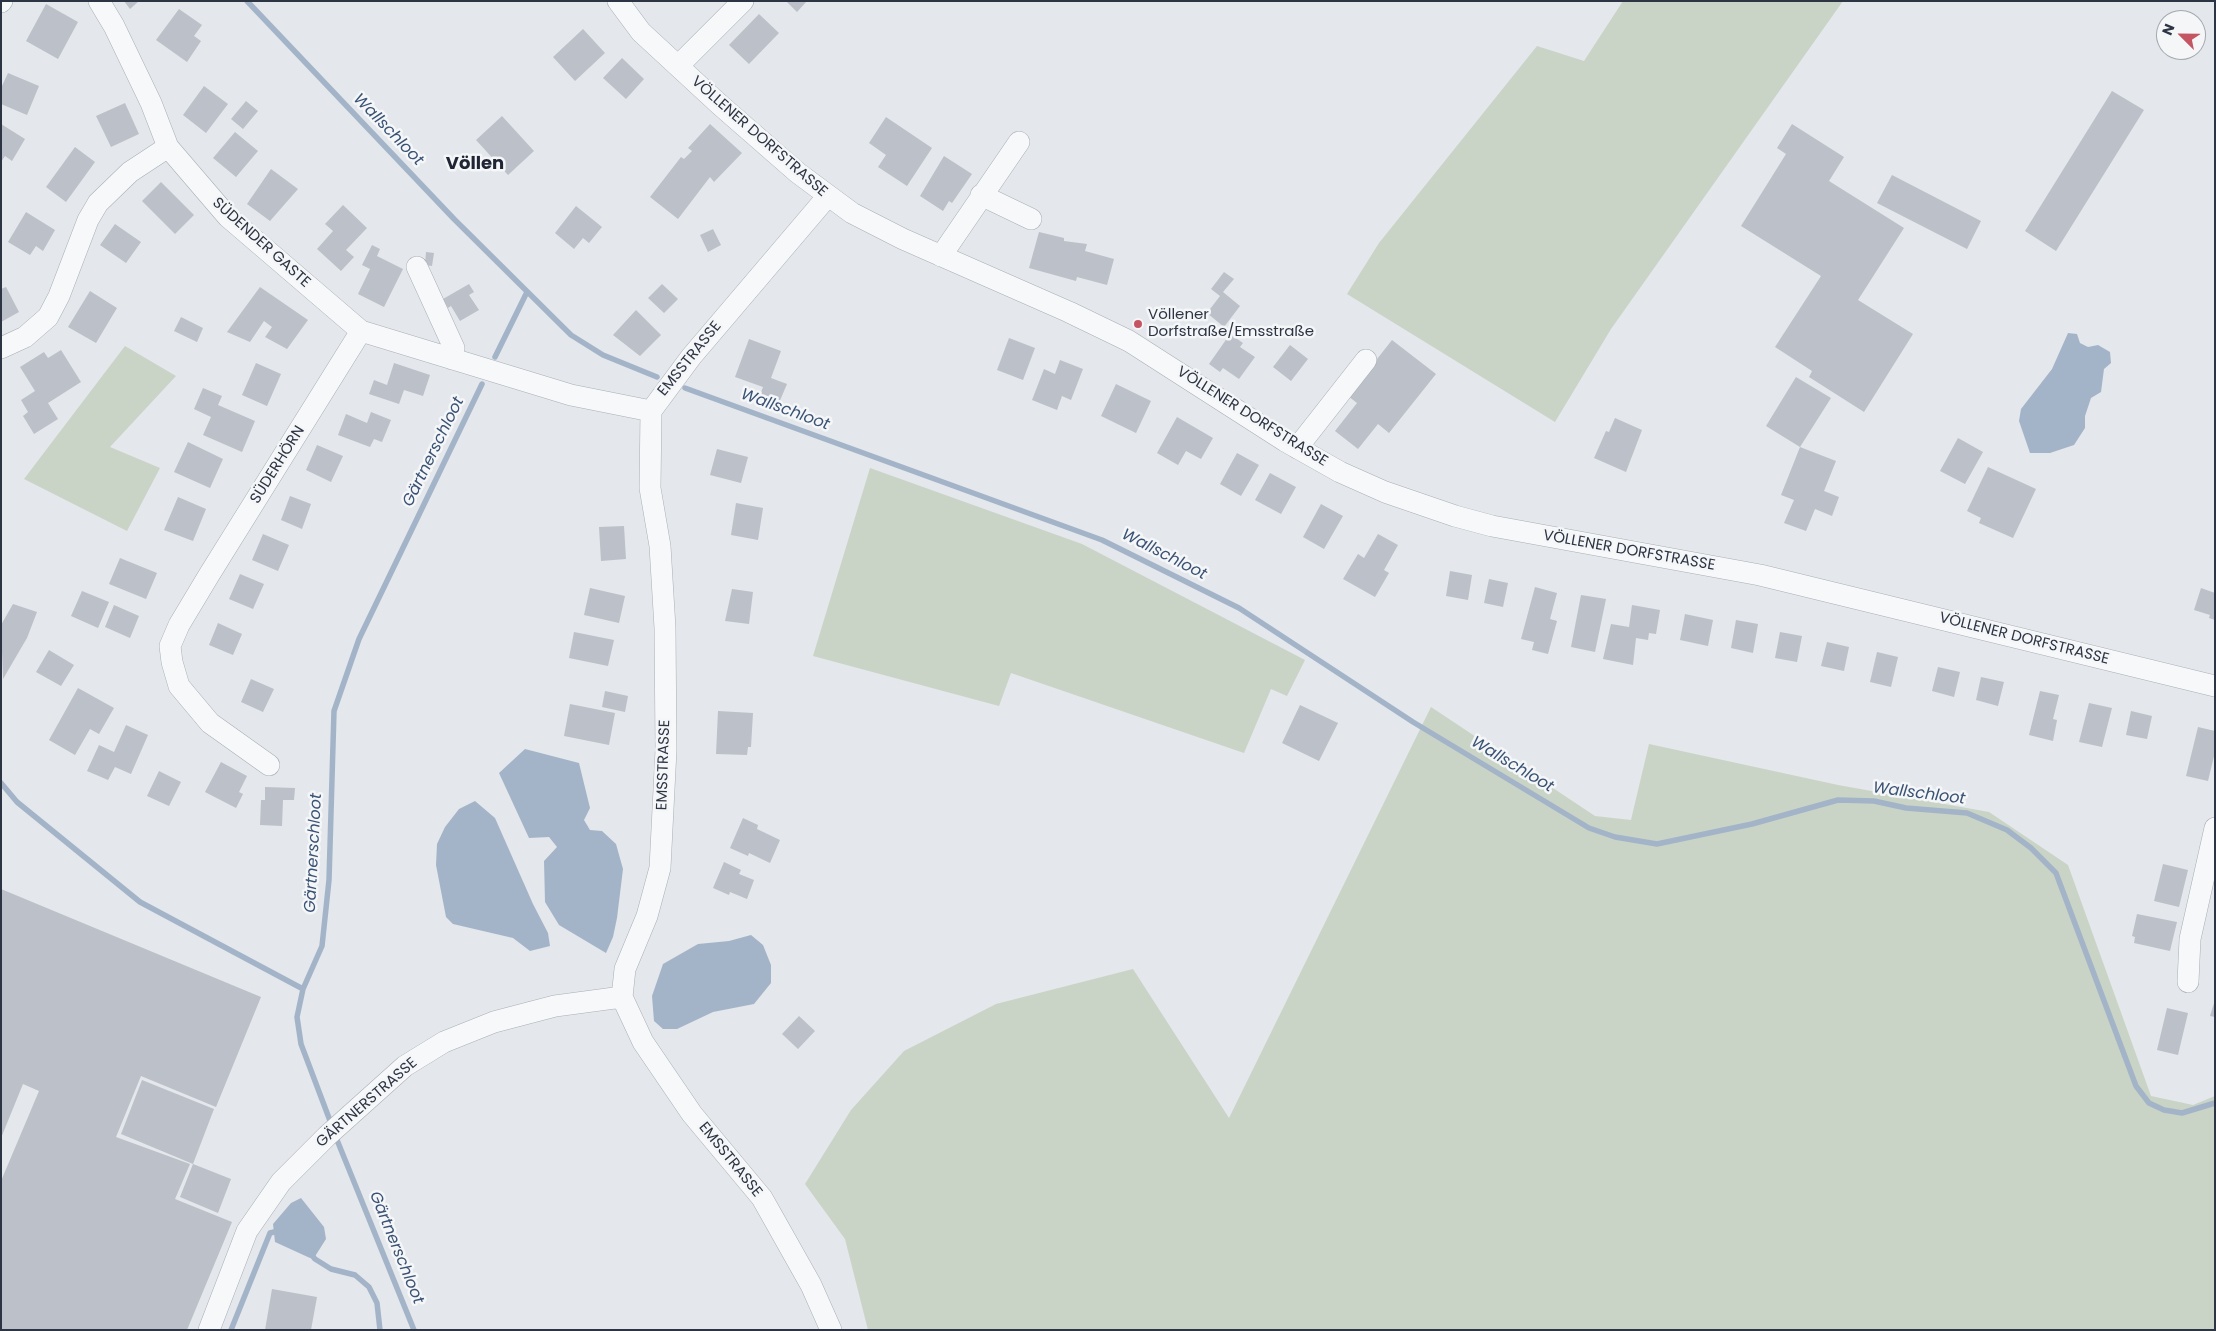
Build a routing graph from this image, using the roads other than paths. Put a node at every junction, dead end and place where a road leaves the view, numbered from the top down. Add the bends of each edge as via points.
1 (99, 1) edge
2 (618, 1) edge
3 (742, 1) edge
4 (678, 66) junction
5 (1019, 142) dead end
6 (168, 146) junction
7 (982, 195) junction
8 (827, 196) junction
9 (1031, 219) dead end
10 (941, 256) junction
11 (417, 267) dead end
12 (361, 331) junction
13 (1, 348) edge
14 (452, 359) junction
15 (1366, 360) dead end
16 (651, 411) junction
17 (1297, 448) junction
18 (2215, 686) edge
19 (269, 765) dead end
20 (2215, 828) edge
21 (2188, 982) dead end
22 (622, 996) junction
23 (209, 1330) edge
24 (831, 1330) edge

1 - 6 street, SÜDENDER GASTE via 147,95
2 - 4 street, VÖLLENER DORFSTRASSE via 641,32
3 - 4 street
4 - 8 street, VÖLLENER DORFSTRASSE
5 - 7 street
6 - 12 street, SÜDENDER GASTE via 228,217
6 - 13 street via 130,172 98,204 88,220 48,317 25,336
7 - 9 street
7 - 10 street
8 - 10 street, VÖLLENER DORFSTRASSE via 874,224
8 - 16 street, EMSSTRASSE via 691,357
10 - 17 street, VÖLLENER DORFSTRASSE via 1129,341
11 - 14 street via 454,348
12 - 14 street
12 - 19 street, SÜDERHÖRN via 170,646 179,686 210,723
14 - 16 street via 571,396
15 - 17 street
16 - 22 street, EMSSTRASSE via 650,488 660,546 665,628 666,750 660,868 647,916 625,969
17 - 18 street, VÖLLENER DORFSTRASSE via 1385,492 1455,516 1537,535 1760,575
20 - 21 street via 2190,939
22 - 23 street, GÄRTNERSTRASSE via 555,1006 494,1022 444,1042 405,1066 281,1182 247,1231
22 - 24 street, EMSSTRASSE via 643,1042 692,1114 762,1198 811,1285

